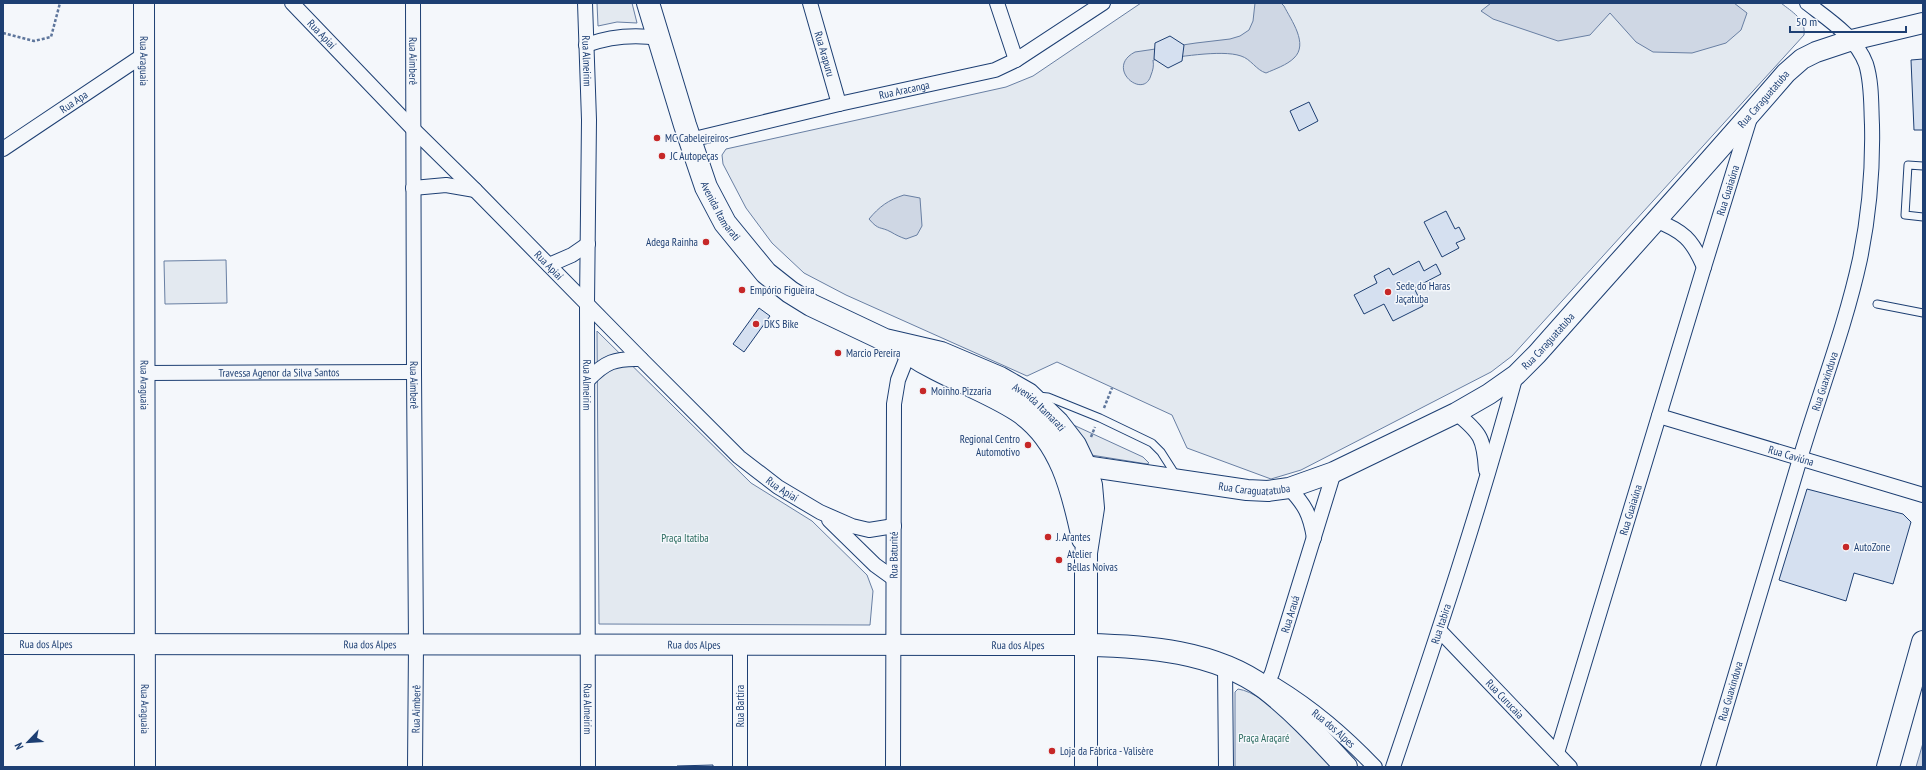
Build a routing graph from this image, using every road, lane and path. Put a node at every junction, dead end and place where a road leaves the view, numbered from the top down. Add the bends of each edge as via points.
1 (60, 3) edge
2 (144, 3) edge
3 (292, 3) edge
4 (413, 3) edge
5 (585, 3) edge
6 (648, 3) edge
7 (810, 3) edge
8 (997, 3) edge
9 (1103, 3) edge
10 (1807, 3) edge
11 (1821, 9) edge
12 (1923, 23) edge
13 (3, 33) edge
14 (659, 38) junction
15 (1852, 40) junction
16 (586, 45) junction
17 (145, 54) junction
18 (1016, 60) junction
19 (839, 104) junction
20 (1752, 113) junction
21 (413, 129) junction
22 (690, 140) junction
23 (3, 149) edge
24 (1923, 166) edge
25 (414, 188) junction
26 (475, 190) junction
27 (1923, 217) edge
28 (1655, 220) junction
29 (588, 244) junction
30 (549, 265) junction
31 (1704, 267) junction
32 (587, 304) junction
33 (1877, 304) dead end
34 (1923, 313) edge
35 (903, 347) junction
36 (640, 359) junction
37 (414, 372) junction
38 (145, 373) junction
39 (1516, 375) junction
40 (588, 380) junction
41 (1028, 394) junction
42 (1456, 413) junction
43 (1659, 416) junction
44 (1035, 424) junction
45 (1800, 458) junction
46 (1085, 466) junction
47 (1334, 472) junction
48 (1179, 480) junction
49 (1487, 480) junction
50 (1289, 488) junction
51 (1923, 495) edge
52 (820, 512) junction
53 (894, 526) junction
54 (1314, 540) junction
55 (1086, 553) junction
56 (893, 578) junction
57 (1440, 631) junction
58 (1923, 642) edge
59 (3, 644) edge
60 (145, 644) junction
61 (416, 645) junction
62 (740, 645) junction
63 (893, 645) junction
64 (1087, 645) junction
65 (588, 646) junction
66 (1226, 668) junction
67 (1266, 685) junction
68 (1557, 753) junction
69 (145, 767) edge
70 (415, 767) edge
71 (588, 767) edge
72 (740, 767) edge
73 (893, 767) edge
74 (1086, 767) edge
75 (1226, 767) edge
76 (1346, 767) edge
77 (1375, 767) edge
78 (1393, 767) edge
79 (1570, 767) edge
80 (1708, 767) edge
81 (1888, 767) edge

1 - 13 path via 51,37 34,41
2 - 17 street, Rua Araguaia
3 - 21 street, Rua Apiaí
4 - 21 street, Rua Aimberê
5 - 16 street, Rua Almeirim
6 - 14 main road, Avenida Itamarati
7 - 19 street, Rua Arapuru
8 - 18 street
9 - 18 street, Rua Aracanga
10 - 11 street
11 - 15 street, Rua Guaxinduva
12 - 15 street, Rua Caraguatatuba
14 - 16 street via 640,35 620,36
14 - 22 main road, Avenida Itamarati
15 - 20 street, Rua Caraguatatuba via 1802,59
15 - 45 street, Rua Guaxinduva via 1866,65 1871,89 1872,138 1868,215 1850,297
16 - 29 street, Rua Almeirim via 589,120
17 - 23 street, Rua Apa
17 - 38 street, Rua Araguaia
18 - 19 street, Rua Aracanga via 995,70
19 - 22 street, Rua Aracanga
20 - 28 street, Rua Caraguatatuba
20 - 31 street, Rua Guaiaúna
21 - 25 street, Rua Aimberê
21 - 26 street, Rua Apiaí
22 - 35 main road, Avenida Itamarati via 706,187 725,223 766,273 811,305
24 - 27 lane via 1908,165 1905,215
25 - 26 street via 446,185
25 - 37 street, Rua Aimberê
26 - 30 street, Rua Apiaí
28 - 31 street via 1675,228 1689,239
28 - 39 street, Rua Caraguatatuba
29 - 30 street via 572,255
29 - 32 street, Rua Almeirim
30 - 32 street, Rua Apiaí
31 - 43 street, Rua Guaiaúna
32 - 36 street, Rua Apiaí
32 - 40 street, Rua Almeirim
33 - 34 lane
35 - 41 main road, Avenida Itamarati via 941,354 977,367
35 - 44 main road, Avenida Itamarati via 934,369 1018,410
35 - 53 street, Rua Baturité via 894,404
36 - 40 street via 615,360
36 - 52 street, Rua Apiaí via 739,457 778,487
37 - 38 street, Travessa Agenor da Silva Santos
37 - 61 street, Rua Aimberê
38 - 60 street, Rua Araguaia
39 - 42 street, Rua Caraguatatuba
39 - 49 street, Rua Itabira
40 - 65 street, Rua Almeirim
41 - 46 main road, Avenida Itamarati via 1058,423 1075,445
41 - 48 lane via 1048,397 1152,443
42 - 47 street, Rua Caraguatatuba
42 - 49 street, Rua Itabira via 1480,436 1485,449
43 - 45 street, Rua Caviúna
43 - 68 street, Rua Guaiaúna
44 - 46 main road via 1052,436 1072,461
44 - 55 main road, Avenida Itamarati via 1060,459 1068,478
45 - 51 street, Rua Caviúna
45 - 80 street, Rua Guaxinduva
46 - 48 street, Rua Caraguatatuba
46 - 55 main road, Avenida Itamarati via 1091,485 1093,508
47 - 50 street, Rua Caraguatatuba
47 - 54 street, Rua Arauá
48 - 50 street, Rua Caraguatatuba via 1247,490
49 - 57 street, Rua Itabira
50 - 54 street via 1308,512
52 - 53 street, Rua Apiaí via 862,529
52 - 56 street, Rua Apiaí via 875,565
53 - 56 street, Rua Baturité
54 - 67 street, Rua Arauá
55 - 64 main road, Avenida Itamarati
56 - 63 street, Rua Baturité
57 - 68 street, Rua Curucaia
57 - 78 street, Rua Itabira
58 - 81 main road
59 - 60 street, Rua dos Alpes
60 - 61 street, Rua dos Alpes
60 - 69 street, Rua Araguaia
61 - 65 street, Rua dos Alpes
61 - 70 street, Rua Aimberê
62 - 63 street, Rua dos Alpes
62 - 65 street, Rua dos Alpes
62 - 72 street, Rua Bartira
63 - 64 street, Rua dos Alpes
63 - 73 street, Rua Baturité
64 - 66 main road, Rua dos Alpes via 1168,651
64 - 74 main road, Avenida Itamarati
65 - 71 street, Rua Almeirim
66 - 67 main road, Rua dos Alpes
66 - 75 street
67 - 76 main road, Rua dos Alpes
67 - 77 street, Rua dos Alpes via 1318,713
68 - 79 street, Rua Curucaia

